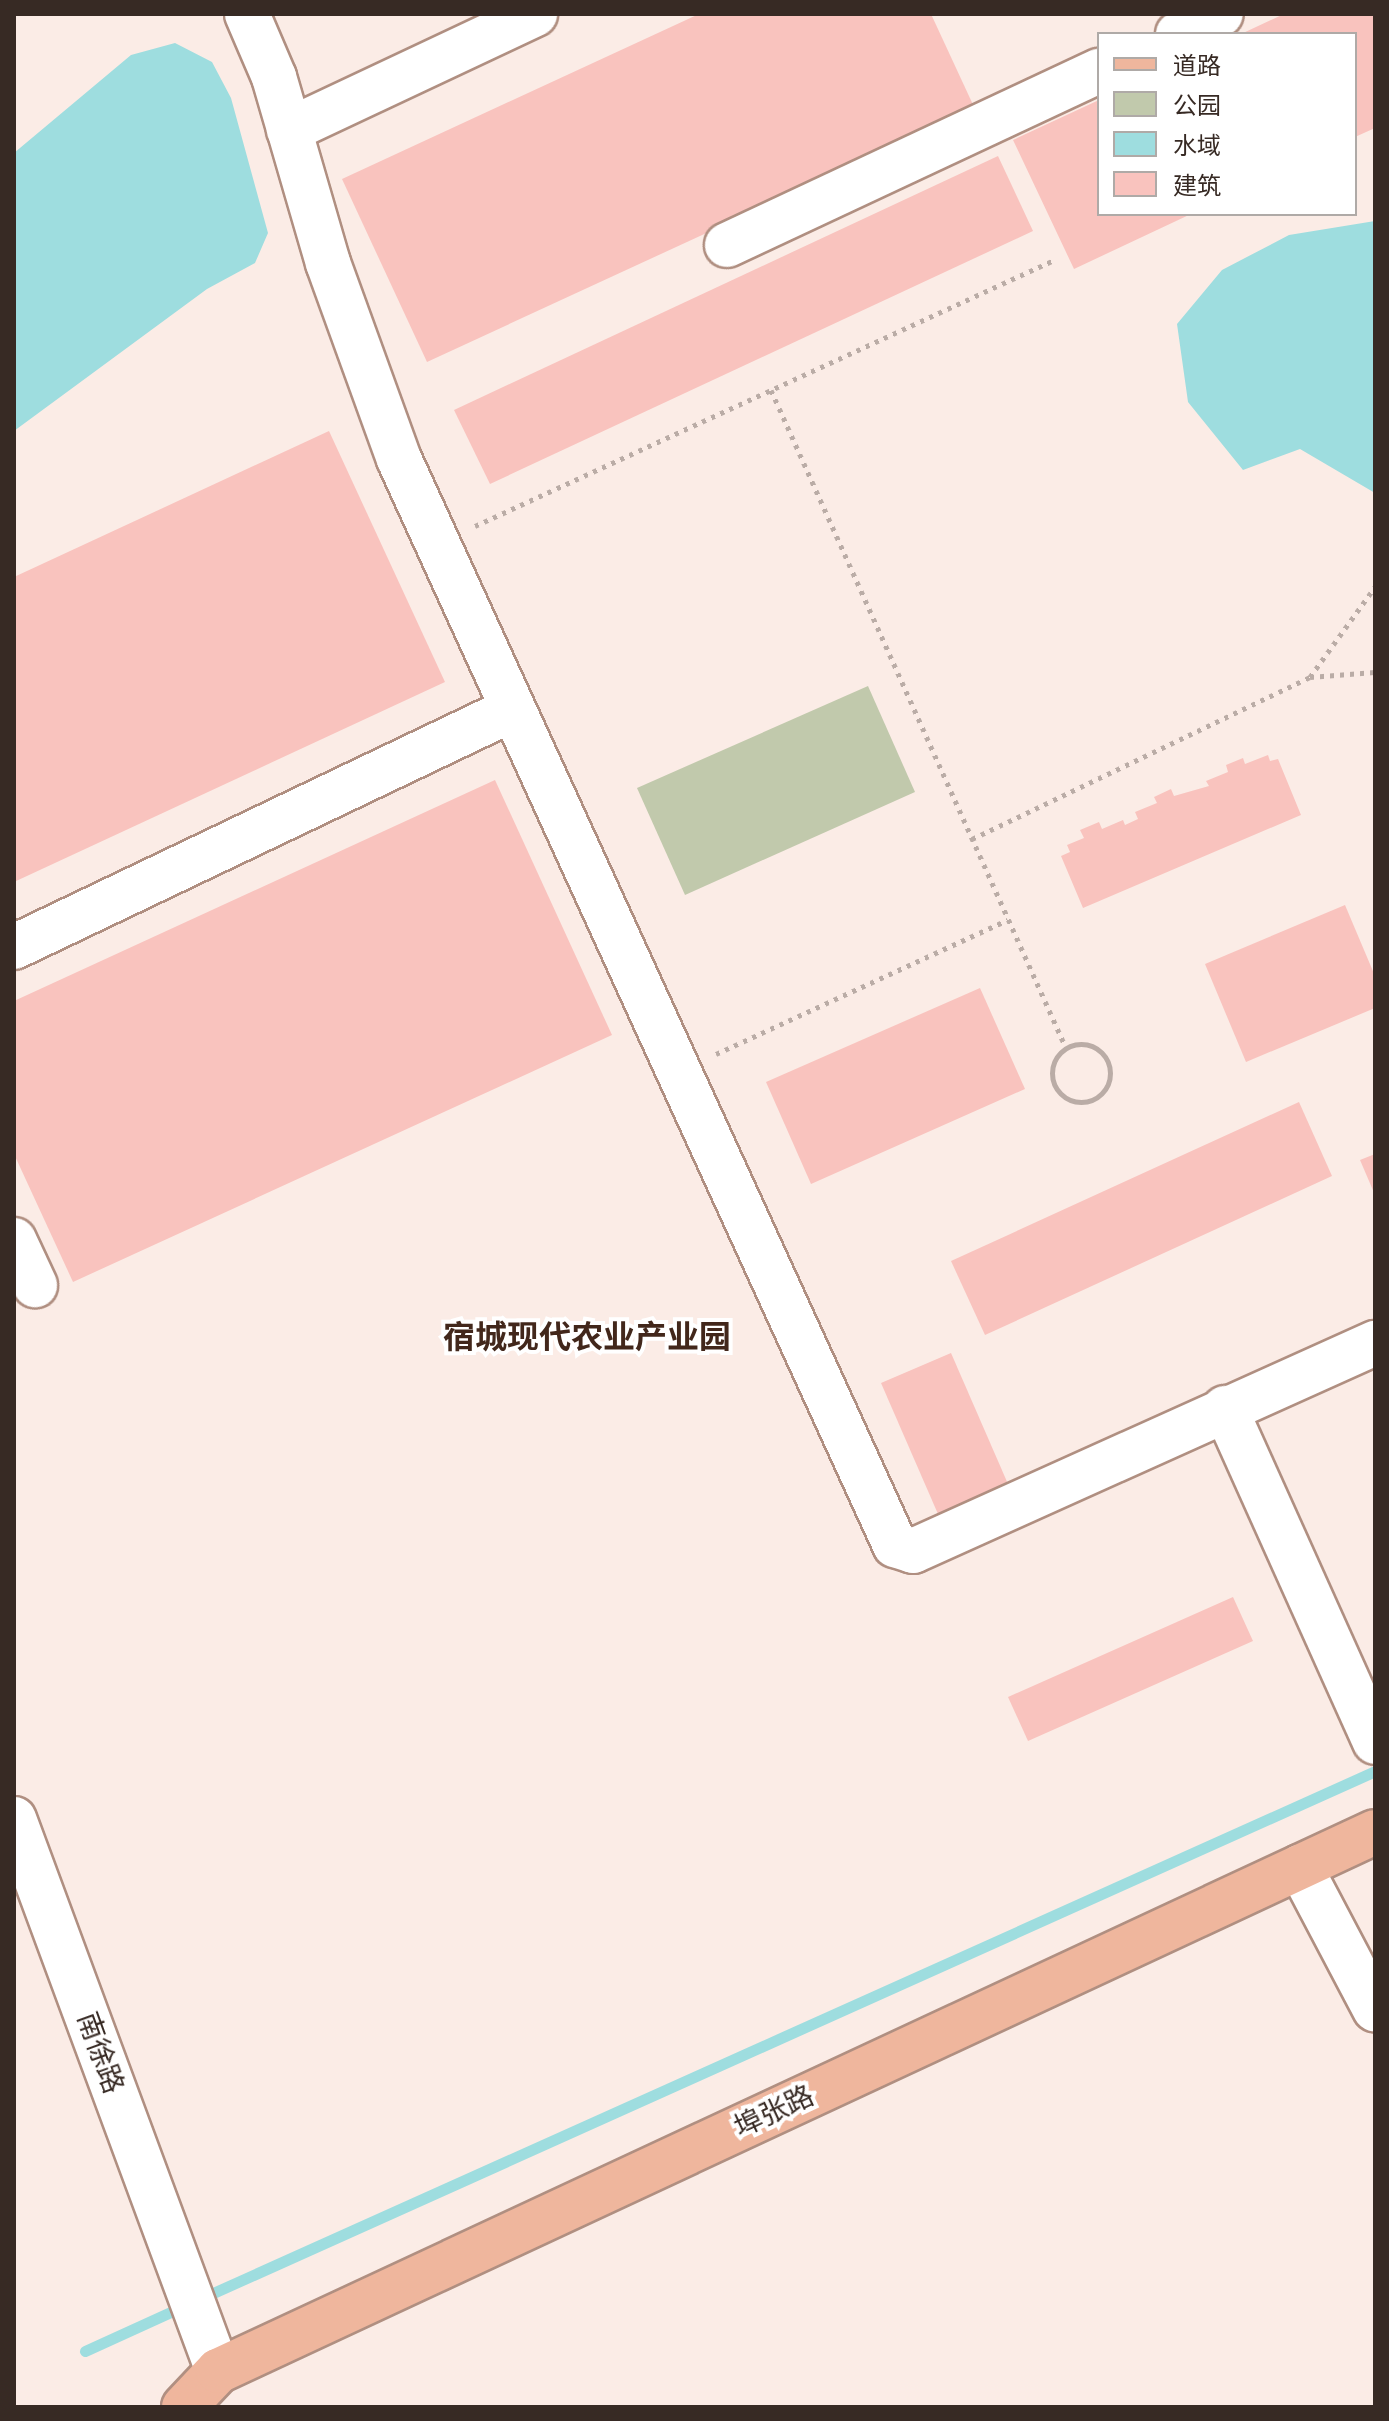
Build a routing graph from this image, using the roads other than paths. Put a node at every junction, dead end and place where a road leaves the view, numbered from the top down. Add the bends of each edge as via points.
1 (247, 14) edge
2 (535, 14) edge
3 (1221, 14) edge
4 (1182, 32) edge
5 (1097, 72) edge
6 (289, 130) junction
7 (727, 245) dead end
8 (513, 709) junction
9 (14, 947) edge
10 (14, 1240) edge
11 (35, 1285) dead end
12 (1375, 1343) edge
13 (1225, 1408) junction
14 (1375, 1742) edge
15 (14, 1819) edge
16 (1375, 1832) edge
17 (1300, 1867) junction
18 (1375, 2009) edge
19 (218, 2371) junction
20 (184, 2407) edge

1 - 6 street
2 - 6 street
3 - 4 street
5 - 7 street
6 - 8 street via 333,277 399,459
8 - 9 street
8 - 13 street via 895,1545 913,1551
10 - 11 street
12 - 13 street
13 - 14 street
15 - 19 street, 南徐路
16 - 17 main road, 埠张路
17 - 18 street
17 - 19 main road, 埠张路
19 - 20 main road, 埠张路

